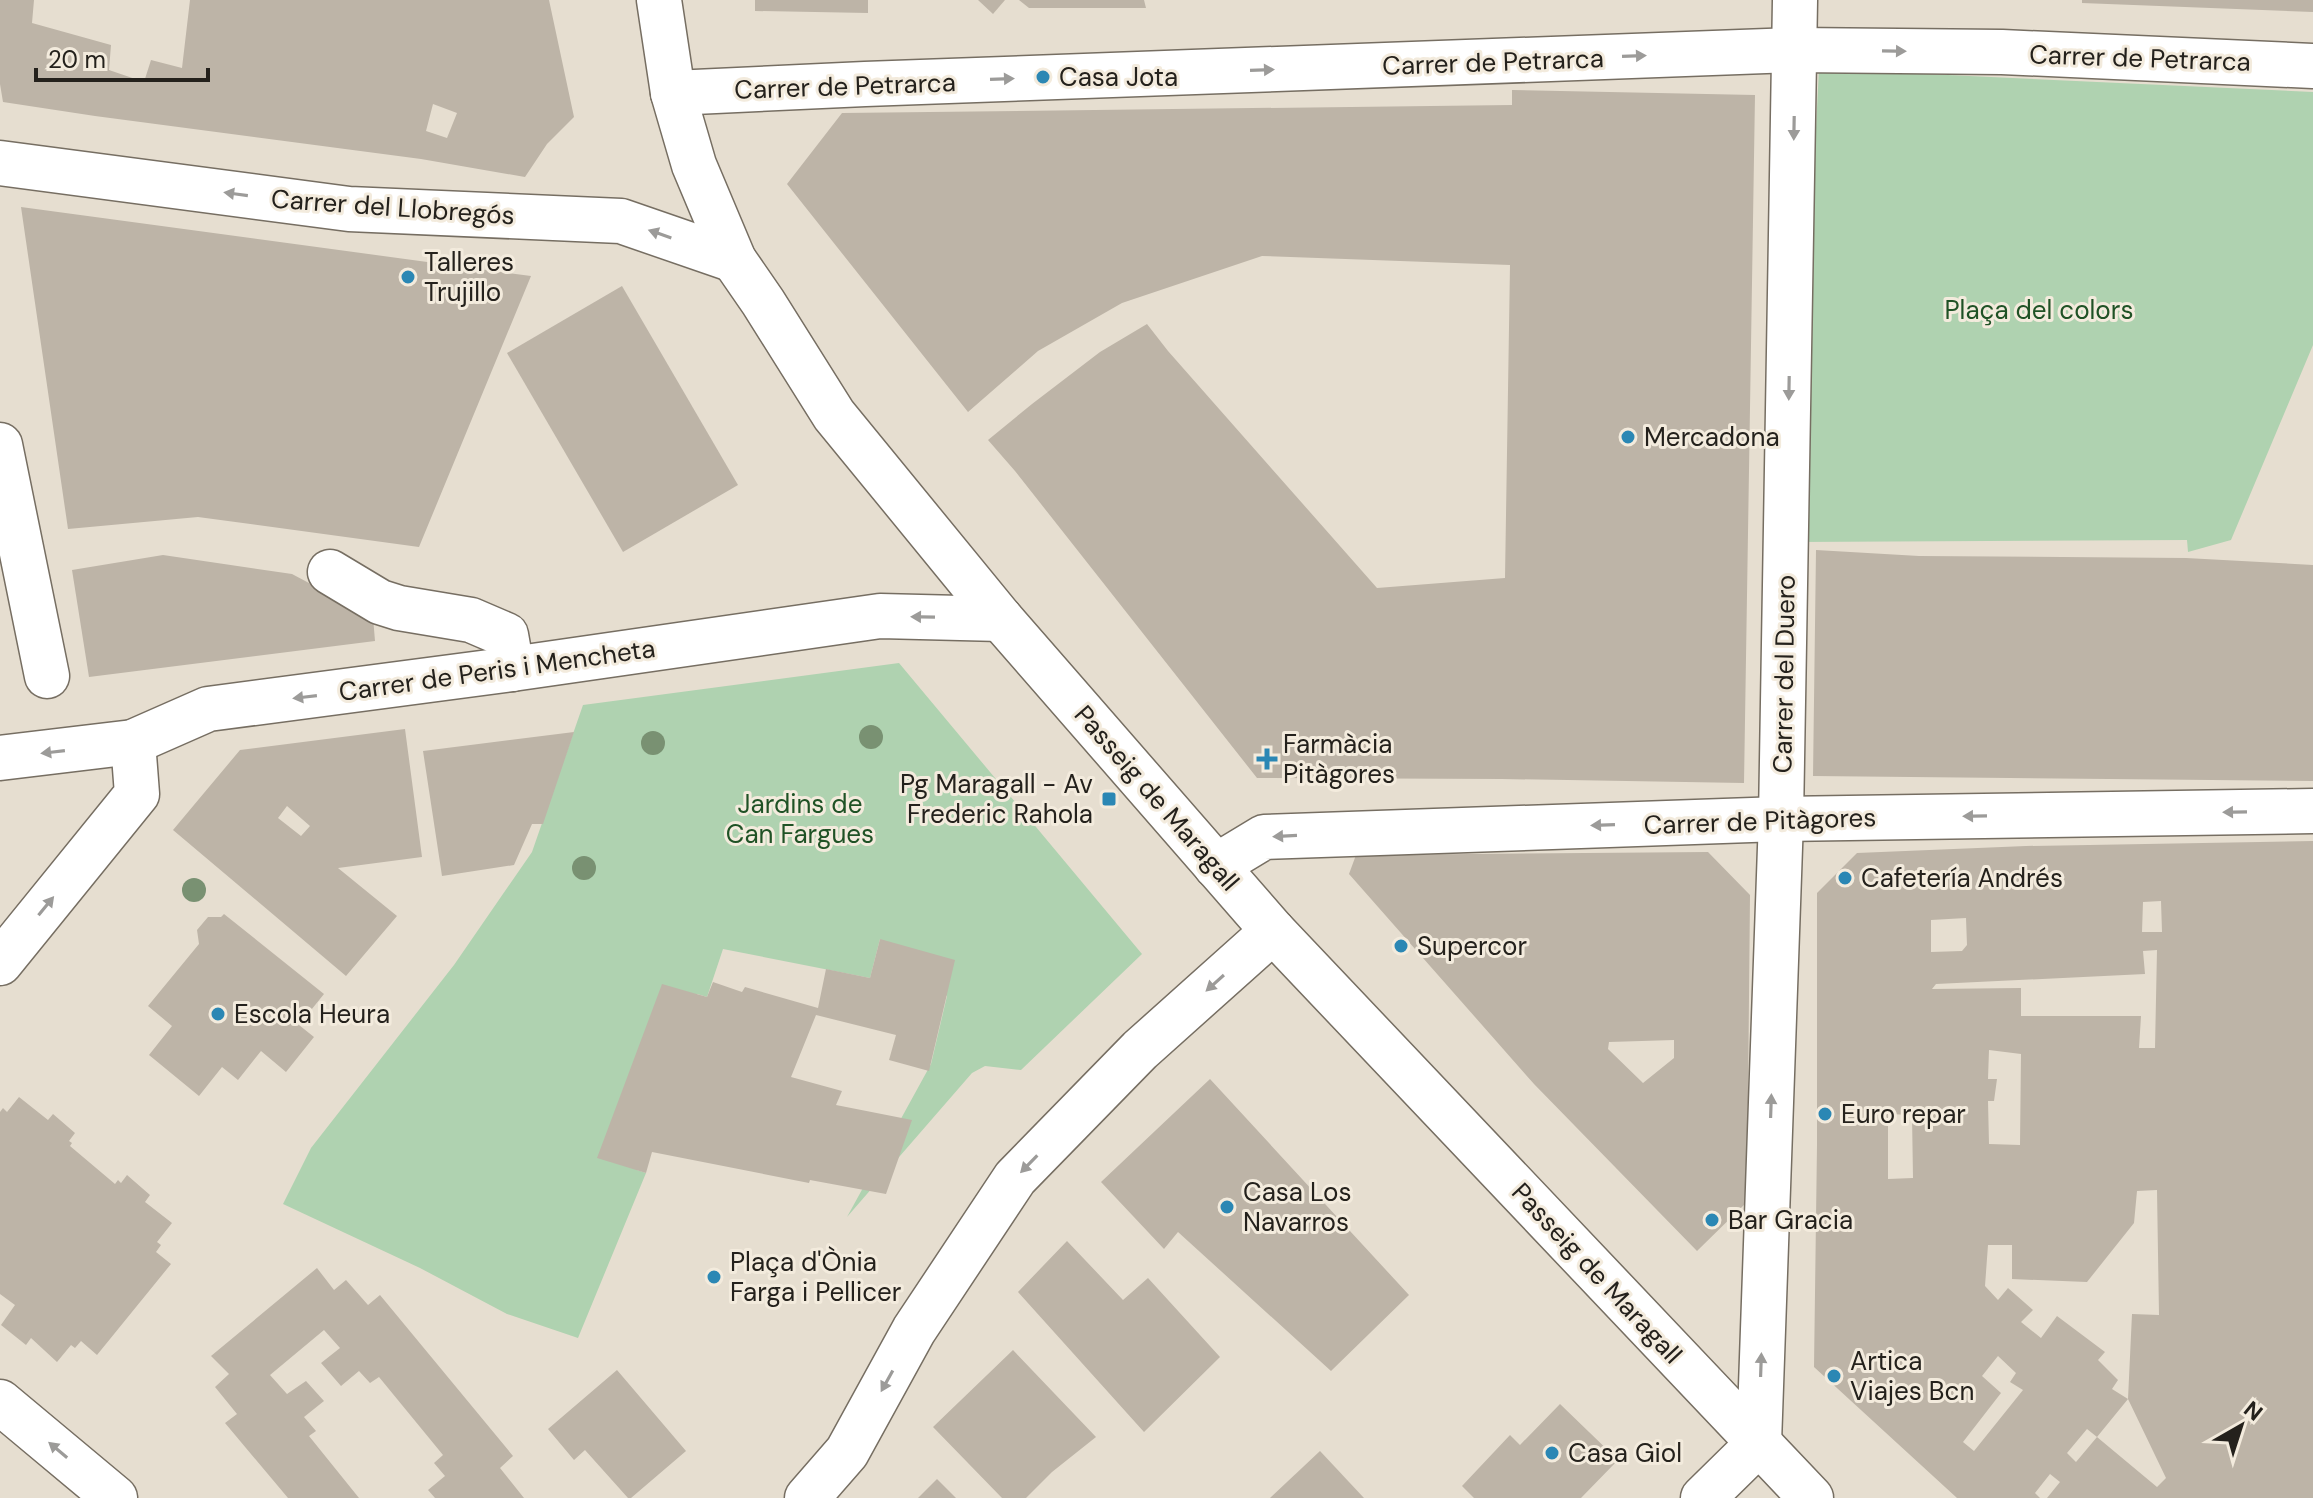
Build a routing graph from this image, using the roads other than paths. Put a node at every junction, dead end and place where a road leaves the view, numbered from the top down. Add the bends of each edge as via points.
1 (659, 0) edge
2 (1795, 0) edge
3 (1796, 50) junction
4 (2313, 66) edge
5 (673, 93) junction
6 (0, 163) edge
7 (734, 260) junction
8 (0, 445) edge
9 (330, 572) dead end
10 (1001, 619) junction
11 (512, 669) junction
12 (47, 676) dead end
13 (133, 742) junction
14 (0, 758) edge
15 (2313, 811) edge
16 (1781, 819) junction
17 (1216, 866) junction
18 (1273, 931) junction
19 (0, 963) edge
20 (0, 1402) edge
21 (1759, 1443) junction
22 (115, 1498) edge
23 (807, 1498) edge
24 (1703, 1498) edge
25 (1811, 1498) edge

1 - 5 street, Passeig de Maragall
2 - 3 street, Carrer del Duero
3 -> 4 street, Carrer de Petrarca via 2002,52
5 -> 3 street, Carrer de Petrarca
3 -> 16 street, Carrer del Duero
5 - 7 street, Passeig de Maragall via 694,165
7 -> 6 street, Carrer del Llobregós via 621,221 349,209
7 - 10 street, Passeig de Maragall via 834,415
8 - 12 street
9 - 11 street via 380,602 471,620 506,635
10 -> 11 street, Carrer de Peris i Mencheta via 880,616
10 - 17 street, Passeig de Maragall
11 -> 13 street, Carrer de Peris i Mencheta via 208,709
13 -> 14 street, Carrer de Peris i Mencheta
19 -> 13 street via 137,794
15 -> 16 street, Carrer de Pitàgores
16 -> 17 street, Carrer de Pitàgores via 1264,837
21 -> 16 street, Carrer del Duero
17 - 18 street, Passeig de Maragall
18 - 21 street, Passeig de Maragall
18 -> 23 street via 1140,1050 1015,1178 914,1330 847,1452
22 -> 20 street
21 - 24 street
21 - 25 street, Passeig de Maragall

